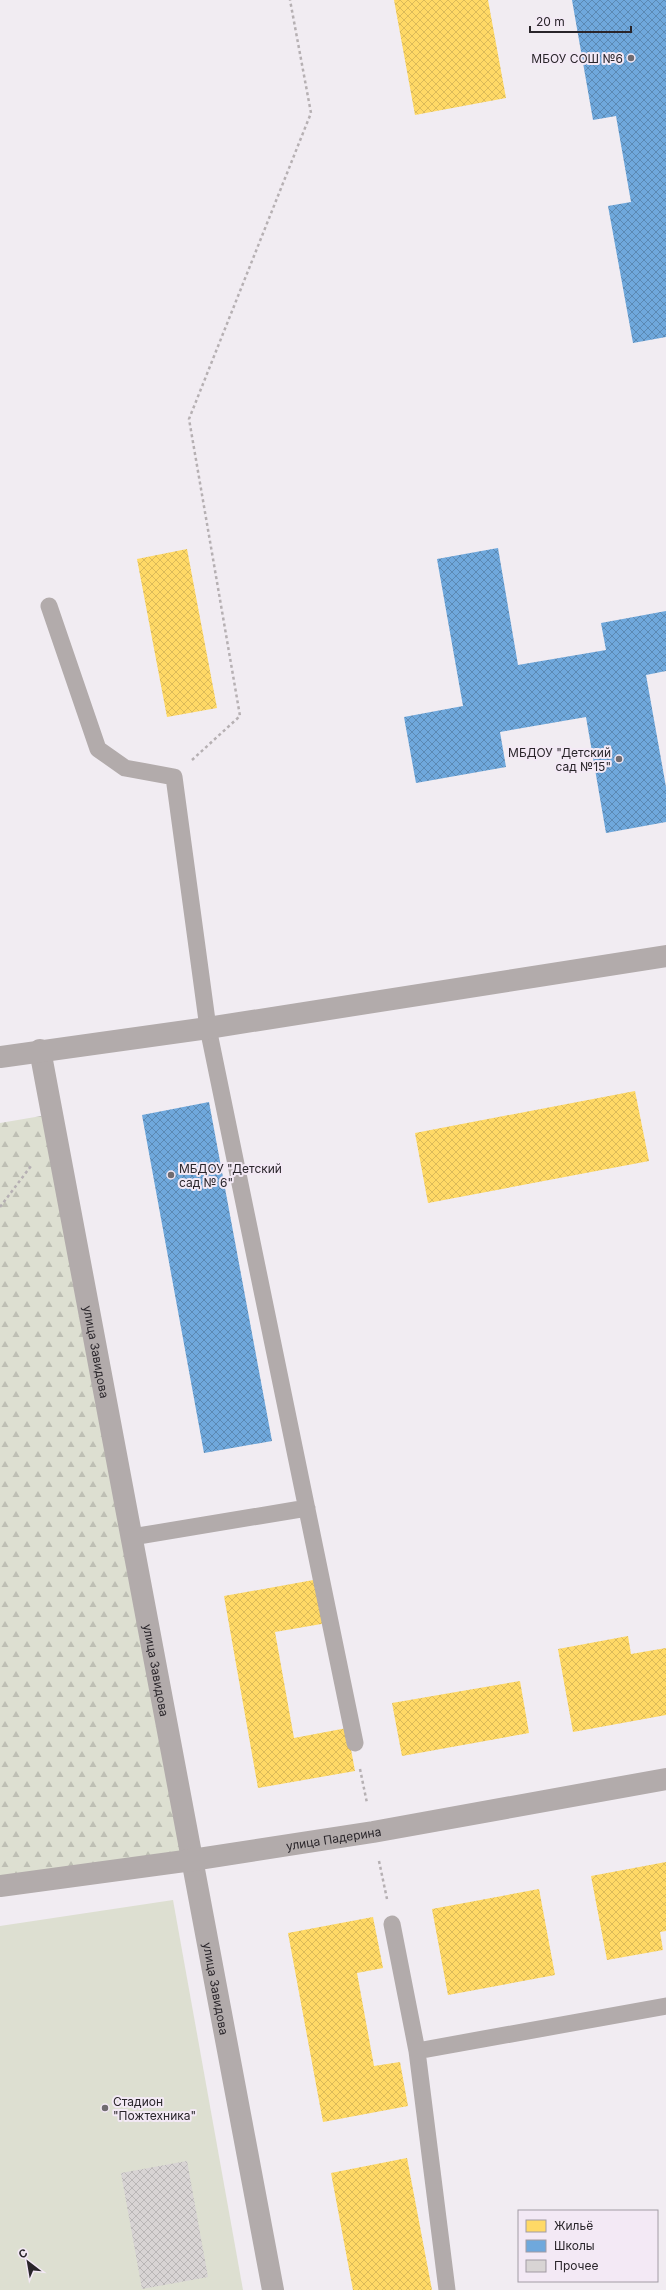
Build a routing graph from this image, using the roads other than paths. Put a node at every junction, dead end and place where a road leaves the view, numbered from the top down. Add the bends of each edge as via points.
1 (49, 606) dead end
2 (666, 956) edge
3 (208, 1028) junction
4 (40, 1050) junction
5 (0, 1057) edge
6 (307, 1508) junction
7 (132, 1537) junction
8 (355, 1743) dead end
9 (666, 1779) edge
10 (192, 1860) junction
11 (0, 1886) edge
12 (392, 1924) dead end
13 (666, 2006) edge
14 (417, 2051) junction
15 (273, 2290) edge
16 (447, 2290) edge

1 - 3 lane via 98,749 125,768 174,776
2 - 3 street
3 - 4 street
3 - 6 lane
4 - 5 street
4 - 7 street, улица Завидова
6 - 7 lane
6 - 8 lane
7 - 10 street, улица Завидова
9 - 10 street, улица Падерина via 373,1832
10 - 11 street, улица Падерина
10 - 15 street, улица Завидова
12 - 14 lane
13 - 14 lane
14 - 16 lane

